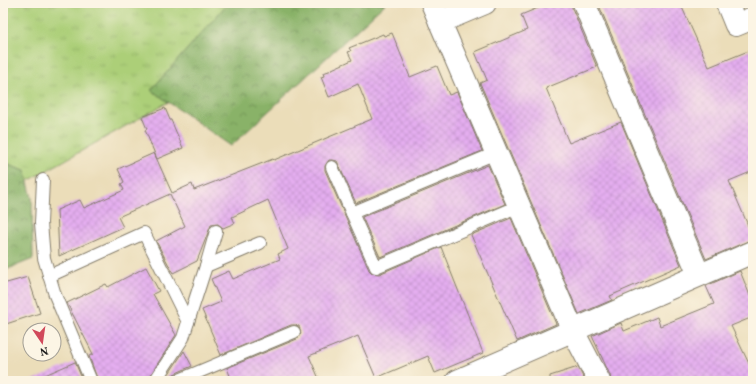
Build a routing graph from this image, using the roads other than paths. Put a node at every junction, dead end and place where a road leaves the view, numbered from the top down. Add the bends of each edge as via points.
1 (485, 3) edge
2 (584, 3) edge
3 (727, 3) edge
4 (436, 13) edge
5 (753, 18) edge
6 (496, 153) junction
7 (332, 167) dead end
8 (43, 180) dead end
9 (519, 206) junction
10 (352, 213) junction
11 (216, 231) dead end
12 (260, 243) dead end
13 (753, 252) edge
14 (206, 266) junction
15 (699, 275) junction
16 (49, 276) junction
17 (188, 322) junction
18 (573, 331) junction
19 (294, 332) dead end
20 (90, 381) edge
21 (155, 381) edge
22 (177, 381) edge
23 (457, 381) edge
24 (599, 381) edge

1 - 4 street
2 - 15 street
3 - 5 street via 736,25
4 - 6 street
6 - 9 street
6 - 10 lane
7 - 10 lane
8 - 16 lane via 41,223 44,258
9 - 10 lane via 376,268
9 - 18 street
11 - 14 lane
12 - 14 lane
13 - 15 street
14 - 17 lane
15 - 18 street
16 - 17 lane via 144,233
16 - 20 lane
17 - 21 lane via 183,338
18 - 23 street
18 - 24 street
19 - 22 lane

